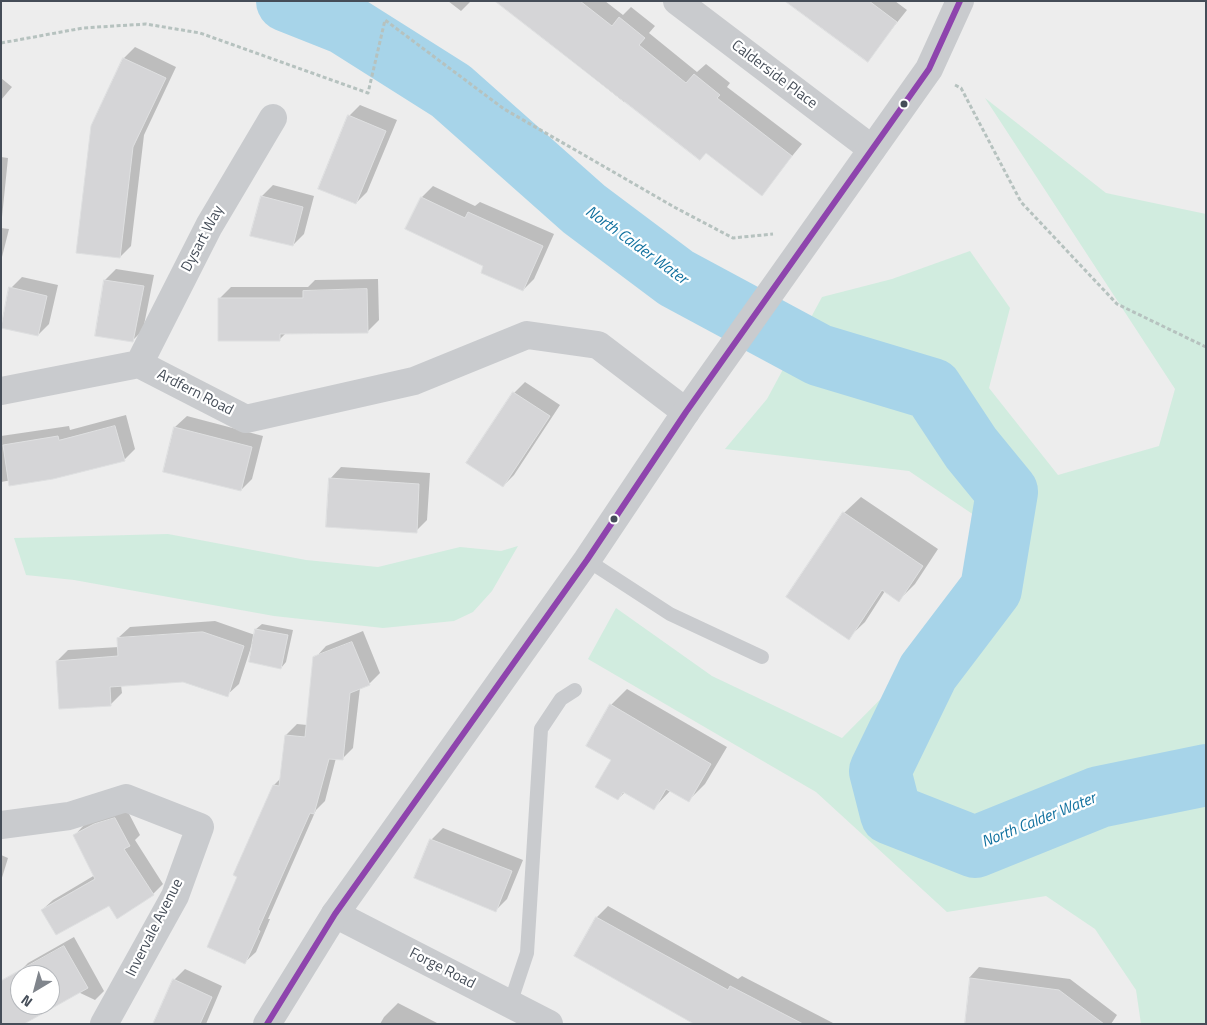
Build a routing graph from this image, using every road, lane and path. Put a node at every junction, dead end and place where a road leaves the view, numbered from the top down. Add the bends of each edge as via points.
1 (677, 1) edge
2 (960, 1) edge
3 (1, 42) edge
4 (929, 69) junction
5 (273, 118) dead end
6 (872, 149) junction
7 (777, 233) dead end
8 (1206, 348) edge
9 (139, 364) junction
10 (1, 391) edge
11 (686, 412) junction
12 (587, 560) junction
13 (762, 657) dead end
14 (575, 690) dead end
15 (1, 825) edge
16 (335, 914) junction
17 (510, 1004) junction
18 (104, 1024) edge
19 (267, 1024) edge
20 (549, 1024) edge

1 - 6 street, Calderside Place
2 - 4 street
3 - 7 path via 83,28 146,24 200,33 368,93 385,20 504,109 676,208 733,238
4 - 6 street
4 - 8 path via 961,88 1020,202 1116,304
5 - 9 street, Dysart Way via 209,226
6 - 11 street
9 - 10 street, Ardfern Road
9 - 11 street, Ardfern Road via 246,419 414,381 527,335 598,345
11 - 12 street
12 - 13 lane via 670,614
12 - 16 street
14 - 17 lane via 561,699 540,729 527,953
15 - 18 street, Invervale Avenue via 69,816 126,798 200,827 175,896
16 - 17 street, Forge Road
16 - 19 street
17 - 20 street, Forge Road

